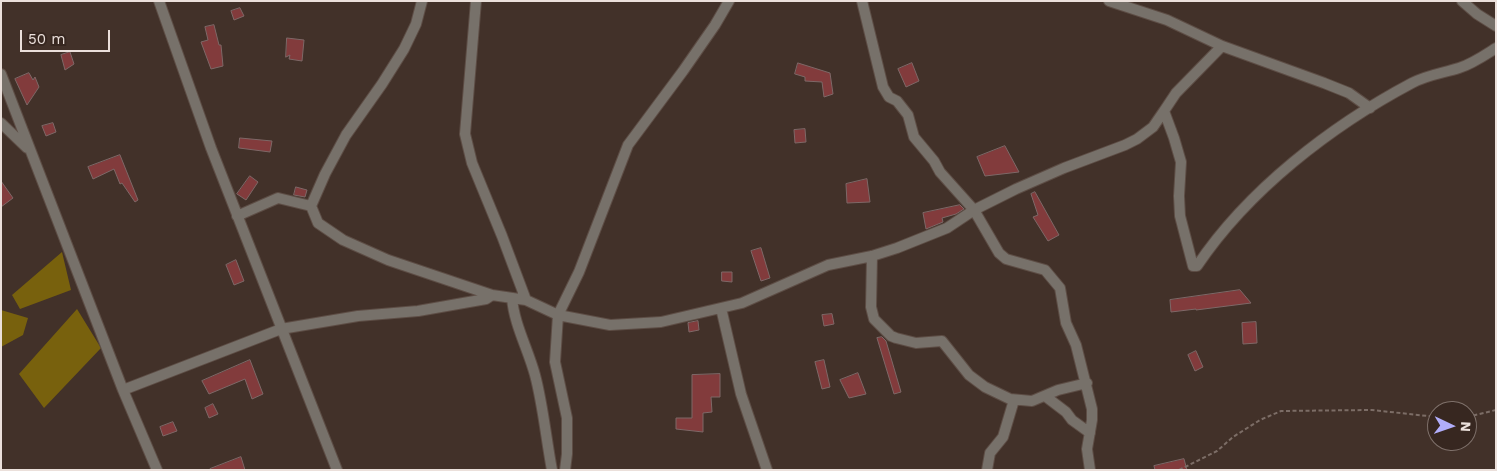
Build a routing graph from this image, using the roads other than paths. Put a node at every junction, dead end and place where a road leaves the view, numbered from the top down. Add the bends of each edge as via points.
1 (159, 1) edge
2 (422, 1) edge
3 (476, 1) edge
4 (729, 1) edge
5 (862, 1) edge
6 (1109, 1) edge
7 (1462, 1) edge
8 (1496, 26) edge
9 (1222, 46) junction
10 (1496, 48) edge
11 (1, 74) edge
12 (1370, 108) junction
13 (1164, 111) junction
14 (1, 123) edge
15 (30, 151) junction
16 (311, 206) junction
17 (974, 210) junction
18 (237, 216) junction
19 (872, 256) junction
20 (492, 295) junction
21 (512, 298) junction
22 (526, 300) junction
23 (721, 308) junction
24 (558, 314) junction
25 (281, 329) junction
26 (1087, 383) junction
27 (123, 390) junction
28 (1045, 396) junction
29 (1014, 400) junction
30 (1090, 433) junction
31 (157, 470) edge
32 (337, 470) edge
33 (552, 470) edge
34 (565, 470) edge
35 (767, 470) edge
36 (987, 470) edge
37 (1090, 470) edge

1 - 18 street
2 - 16 street via 404,49 346,135
3 - 22 street via 465,134 472,163
4 - 24 street via 683,71 628,145 579,272
5 - 17 street via 883,87 908,115 914,137
6 - 9 street via 1167,20
7 - 8 street
9 - 12 street via 1349,93
9 - 13 street via 1176,93
10 - 12 street via 1461,67 1414,82
11 - 15 street
12 - 13 street via 1289,166 1239,213 1195,267 1192,266 1180,216 1181,162
13 - 17 street via 1137,140 1064,168
14 - 15 street
15 - 27 street
16 - 18 street via 278,198
16 - 20 street via 318,223 343,240 388,260
17 - 19 street via 947,228
17 - 26 street via 1006,260 1045,270 1060,288 1066,323
18 - 25 street
19 - 23 street via 828,265 742,303
19 - 29 street via 871,307 874,318 886,331 896,338 916,343 942,341 969,375 985,387
20 - 21 street
20 - 25 street via 486,299 418,311 358,316
21 - 22 street
21 - 33 street via 514,316 535,376
22 - 24 street
23 - 24 street via 661,322 610,325
23 - 35 street via 741,394
24 - 34 street via 555,362 567,418
25 - 27 street
25 - 32 street
26 - 28 street
26 - 30 street via 1092,414
27 - 31 street
28 - 29 street via 1032,401
28 - 30 street
29 - 36 street via 1003,437 990,453
30 - 37 street via 1087,449

